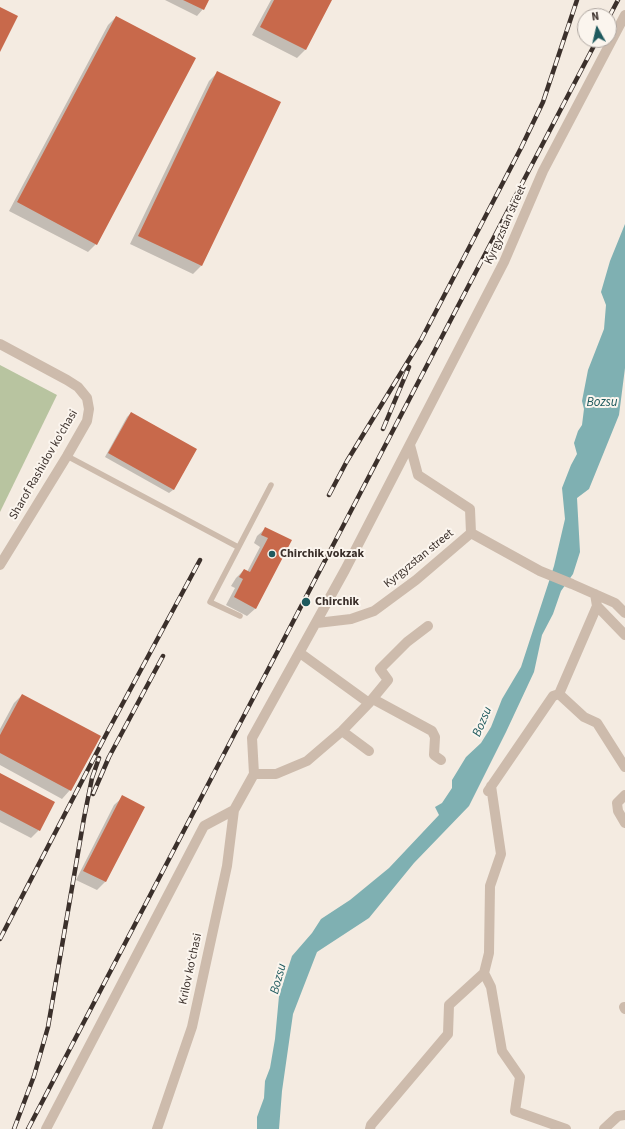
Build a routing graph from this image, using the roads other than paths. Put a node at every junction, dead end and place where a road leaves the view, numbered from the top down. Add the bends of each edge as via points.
1 (625, 15) edge
2 (0, 344) edge
3 (410, 445) junction
4 (67, 456) junction
5 (271, 485) dead end
6 (471, 533) junction
7 (238, 548) junction
8 (0, 565) edge
9 (595, 594) junction
10 (596, 606) junction
11 (625, 613) edge
12 (240, 616) dead end
13 (317, 623) junction
14 (428, 626) dead end
15 (625, 635) edge
16 (300, 653) junction
17 (559, 694) junction
18 (371, 701) junction
19 (342, 731) junction
20 (369, 751) dead end
21 (441, 760) dead end
22 (625, 767) edge
23 (254, 774) junction
24 (625, 796) edge
25 (234, 810) junction
26 (625, 823) edge
27 (484, 973) junction
28 (625, 1115) edge
29 (46, 1129) edge
30 (156, 1129) edge
31 (370, 1129) edge
32 (566, 1129) edge
33 (604, 1129) edge

1 - 3 street, Kyrgyzstan street via 543,171 504,262
2 - 4 street, Sharof Rashidov ko'chasi via 67,380 88,398 90,409 87,421
3 - 6 street, Kyrgyzstan street via 418,475 470,509
3 - 13 street, Kyrgyzstan street
4 - 7 lane
4 - 8 street, Sharof Rashidov ko'chasi
5 - 7 lane
6 - 9 street via 540,571
6 - 13 street, Kyrgyzstan street via 416,580 374,611 352,619
7 - 12 lane via 210,602
9 - 10 street
9 - 11 street via 615,604
10 - 15 street
10 - 17 street
13 - 16 street, Kyrgyzstan street
14 - 18 street via 407,642 380,669 388,680
16 - 18 street
16 - 23 street, Kyrgyzstan street via 252,738
17 - 22 street via 584,717 597,723
17 - 27 street via 553,696 489,788 501,854 490,886 489,953
18 - 19 street
18 - 21 street via 432,730 435,738 434,755
19 - 20 street
19 - 23 street via 307,760 276,774
23 - 25 street
24 - 26 street via 617,803 618,811
25 - 29 street via 204,826
25 - 30 street, Krilov ko‘chasi via 227,866 192,1027
27 - 31 street via 449,1006 448,1034
27 - 32 street via 491,987 502,1051 520,1077 515,1110
28 - 33 street via 618,1116

